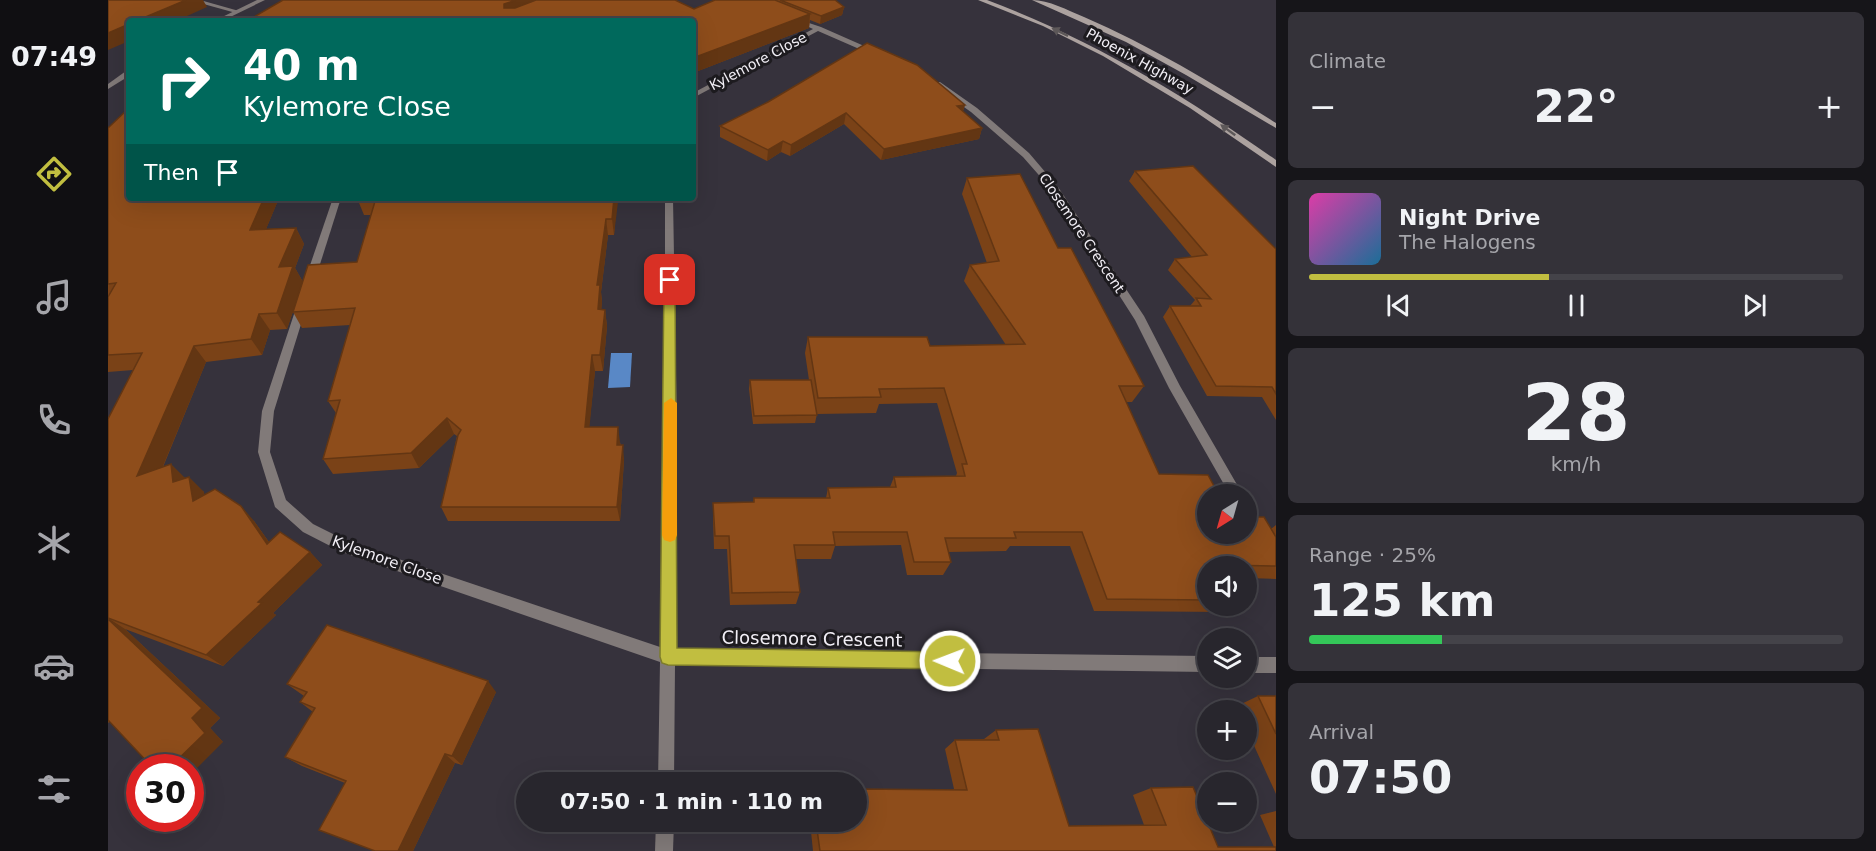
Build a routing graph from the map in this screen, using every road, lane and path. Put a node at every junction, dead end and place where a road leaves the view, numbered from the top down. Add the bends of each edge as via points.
1 (192, 0) edge
2 (262, 0) edge
3 (981, 0) edge
4 (1035, 0) edge
5 (236, 11) junction
6 (788, 16) edge
7 (223, 18) edge
8 (819, 28) junction
9 (889, 59) edge
10 (126, 75) edge
11 (927, 78) edge
12 (108, 87) edge
13 (696, 94) edge
14 (1276, 126) edge
15 (1276, 164) edge
16 (336, 201) edge
17 (669, 201) edge
18 (1231, 484) edge
19 (1257, 531) edge
20 (1264, 543) edge
21 (668, 657) junction
22 (1197, 664) edge
23 (1257, 665) edge
24 (1276, 665) edge
25 (666, 772) edge
26 (665, 832) edge
27 (664, 851) edge

1 - 5 street
2 - 5 street
15 -> 3 main road, Phoenix Highway via 1173,93 1108,56 1044,24
4 - 14 main road, Phoenix Highway via 1168,61
5 - 7 street
6 - 8 street, Kylemore Close
8 - 9 street
8 - 13 street, Kylemore Close
10 - 12 street
11 - 18 street, Closemore Crescent via 1026,155 1055,189 1140,319
16 - 21 street, Kylemore Close via 268,411 264,452 280,503 308,528 346,548
17 - 21 street
19 - 20 street
21 - 22 street, Closemore Crescent
21 - 25 street
23 - 24 street
26 - 27 street

